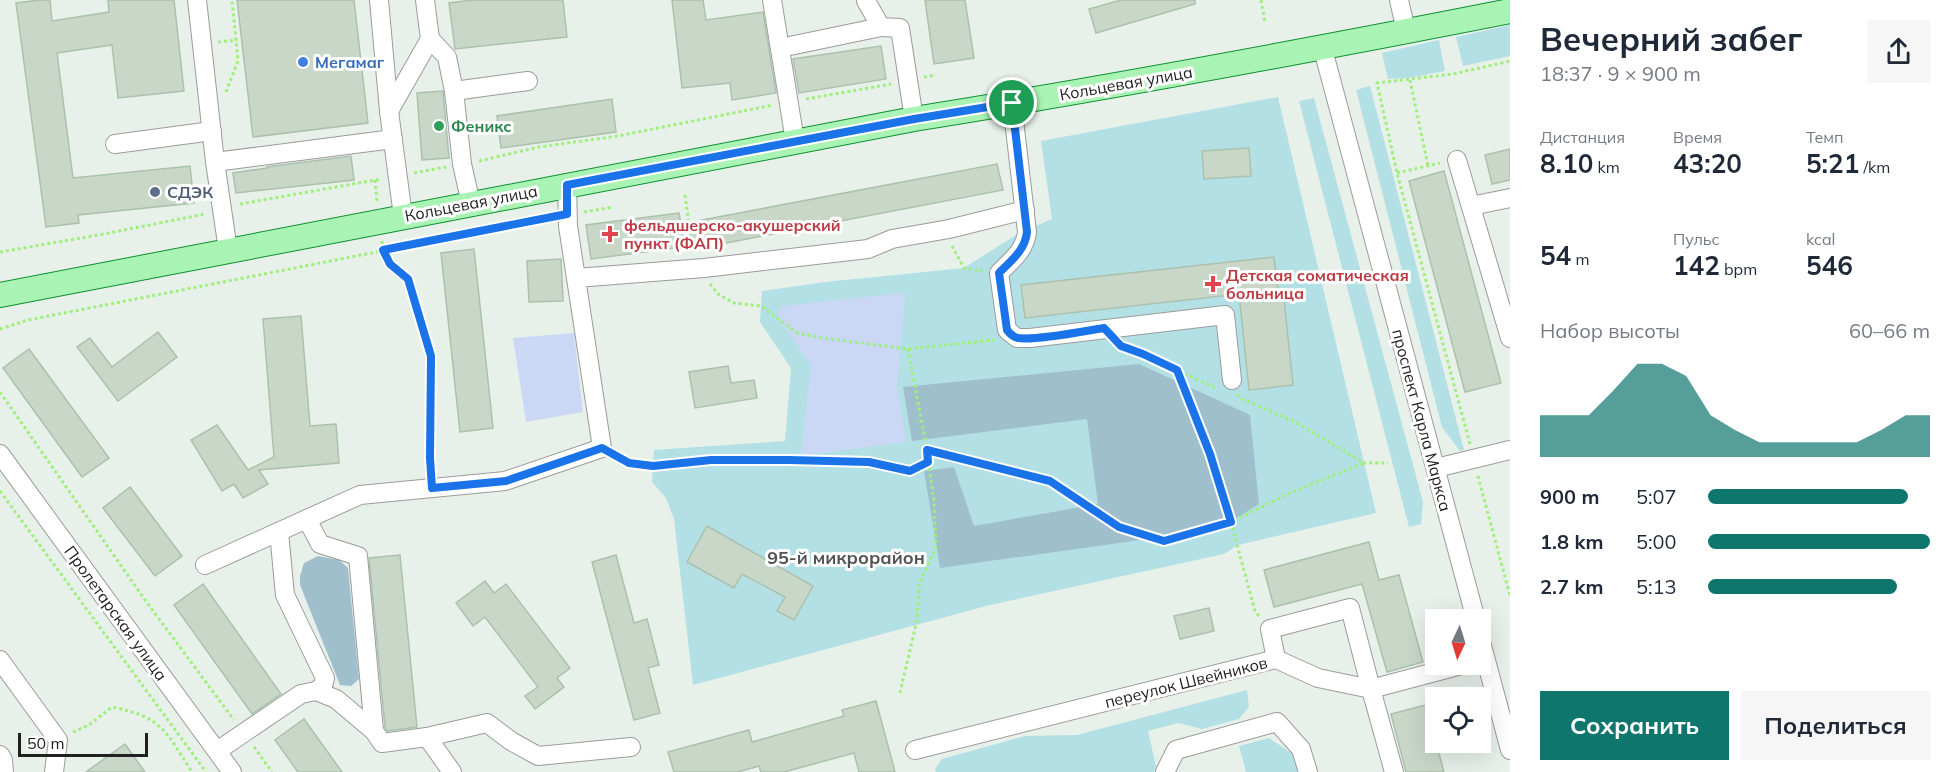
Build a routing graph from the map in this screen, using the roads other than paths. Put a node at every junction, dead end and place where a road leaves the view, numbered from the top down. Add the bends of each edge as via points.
1 (197, 0) edge
2 (379, 0) edge
3 (425, 0) edge
4 (772, 0) edge
5 (1399, 0) edge
6 (866, 1) edge
7 (1510, 11) edge
8 (881, 27) junction
9 (1406, 31) junction
10 (430, 39) junction
11 (1322, 46) junction
12 (780, 48) junction
13 (528, 81) dead end
14 (454, 92) junction
15 (1012, 103) junction
16 (389, 111) junction
17 (914, 119) junction
18 (212, 131) junction
19 (393, 139) junction
20 (795, 141) junction
21 (115, 144) dead end
22 (1457, 159) road end
23 (215, 162) junction
24 (567, 185) junction
25 (1510, 198) edge
26 (471, 204) junction
27 (1471, 206) junction
28 (1025, 210) junction
29 (403, 216) junction
30 (228, 250) junction
31 (576, 278) junction
32 (0, 295) edge
33 (1510, 338) edge
34 (1228, 388) road end
35 (1510, 450) edge
36 (0, 454) edge
37 (1436, 468) junction
38 (307, 519) junction
39 (279, 532) junction
40 (205, 565) dead end
41 (1473, 609) edge
42 (1276, 659) junction
43 (0, 660) edge
44 (1425, 675) edge
45 (1488, 675) edge
46 (1371, 689) junction
47 (316, 691) junction
48 (374, 731) junction
49 (428, 737) junction
50 (631, 747) dead end
51 (915, 750) dead end
52 (1510, 750) edge
53 (217, 751) junction
54 (0, 755) edge
55 (4, 772) edge
56 (54, 772) edge
57 (232, 772) edge
58 (452, 772) edge
59 (1166, 772) edge
60 (1308, 772) edge
61 (1394, 772) edge

1 - 18 street
2 - 16 street
3 - 10 street
4 - 12 street
5 - 9 street
6 - 8 street
7 - 9 main road, Кольцевая улица
8 - 12 street
8 - 17 street via 900,28
9 - 11 main road, Кольцевая улица
10 - 14 street via 447,57
10 - 16 street
11 - 15 main road, Кольцевая улица
11 - 37 street, проспект Карла Маркса
12 - 20 street
13 - 14 street
14 - 26 street
15 - 17 main road, Кольцевая улица
15 - 28 street
16 - 19 street
17 - 20 main road, Кольцевая улица
18 - 21 street
18 - 23 street
19 - 23 street
19 - 29 street
20 - 24 main road, Кольцевая улица
22 - 27 street
23 - 30 street
24 - 26 main road, Кольцевая улица
24 - 31 street
25 - 27 street
26 - 29 main road, Кольцевая улица
27 - 33 street
28 - 31 street via 949,230 891,239 868,249 706,275
28 - 34 street via 1026,241 999,273 1010,334 1030,338 1225,315
29 - 30 main road, Кольцевая улица
30 - 32 main road, Кольцевая улица
31 - 38 street via 602,448 506,481 360,495
35 - 37 street
36 - 53 street, Пролетарская улица
37 - 41 street, проспект Карла Маркса
38 - 39 street
38 - 48 street via 320,544 358,556
39 - 40 street
39 - 47 street via 285,595 325,678
42 - 46 street via 1318,678
42 - 46 street, переулок Швейников via 1270,629 1350,608
42 - 51 street, переулок Швейников
43 - 56 street via 58,740
44 - 46 street
45 - 52 street
46 - 61 street
47 - 48 street via 336,699
47 - 53 street via 301,694
48 - 49 street via 382,743
49 - 50 street via 487,723 538,756
49 - 58 street
53 - 57 street, Пролетарская улица
54 - 55 street
59 - 60 street via 1176,750 1277,722 1301,749

